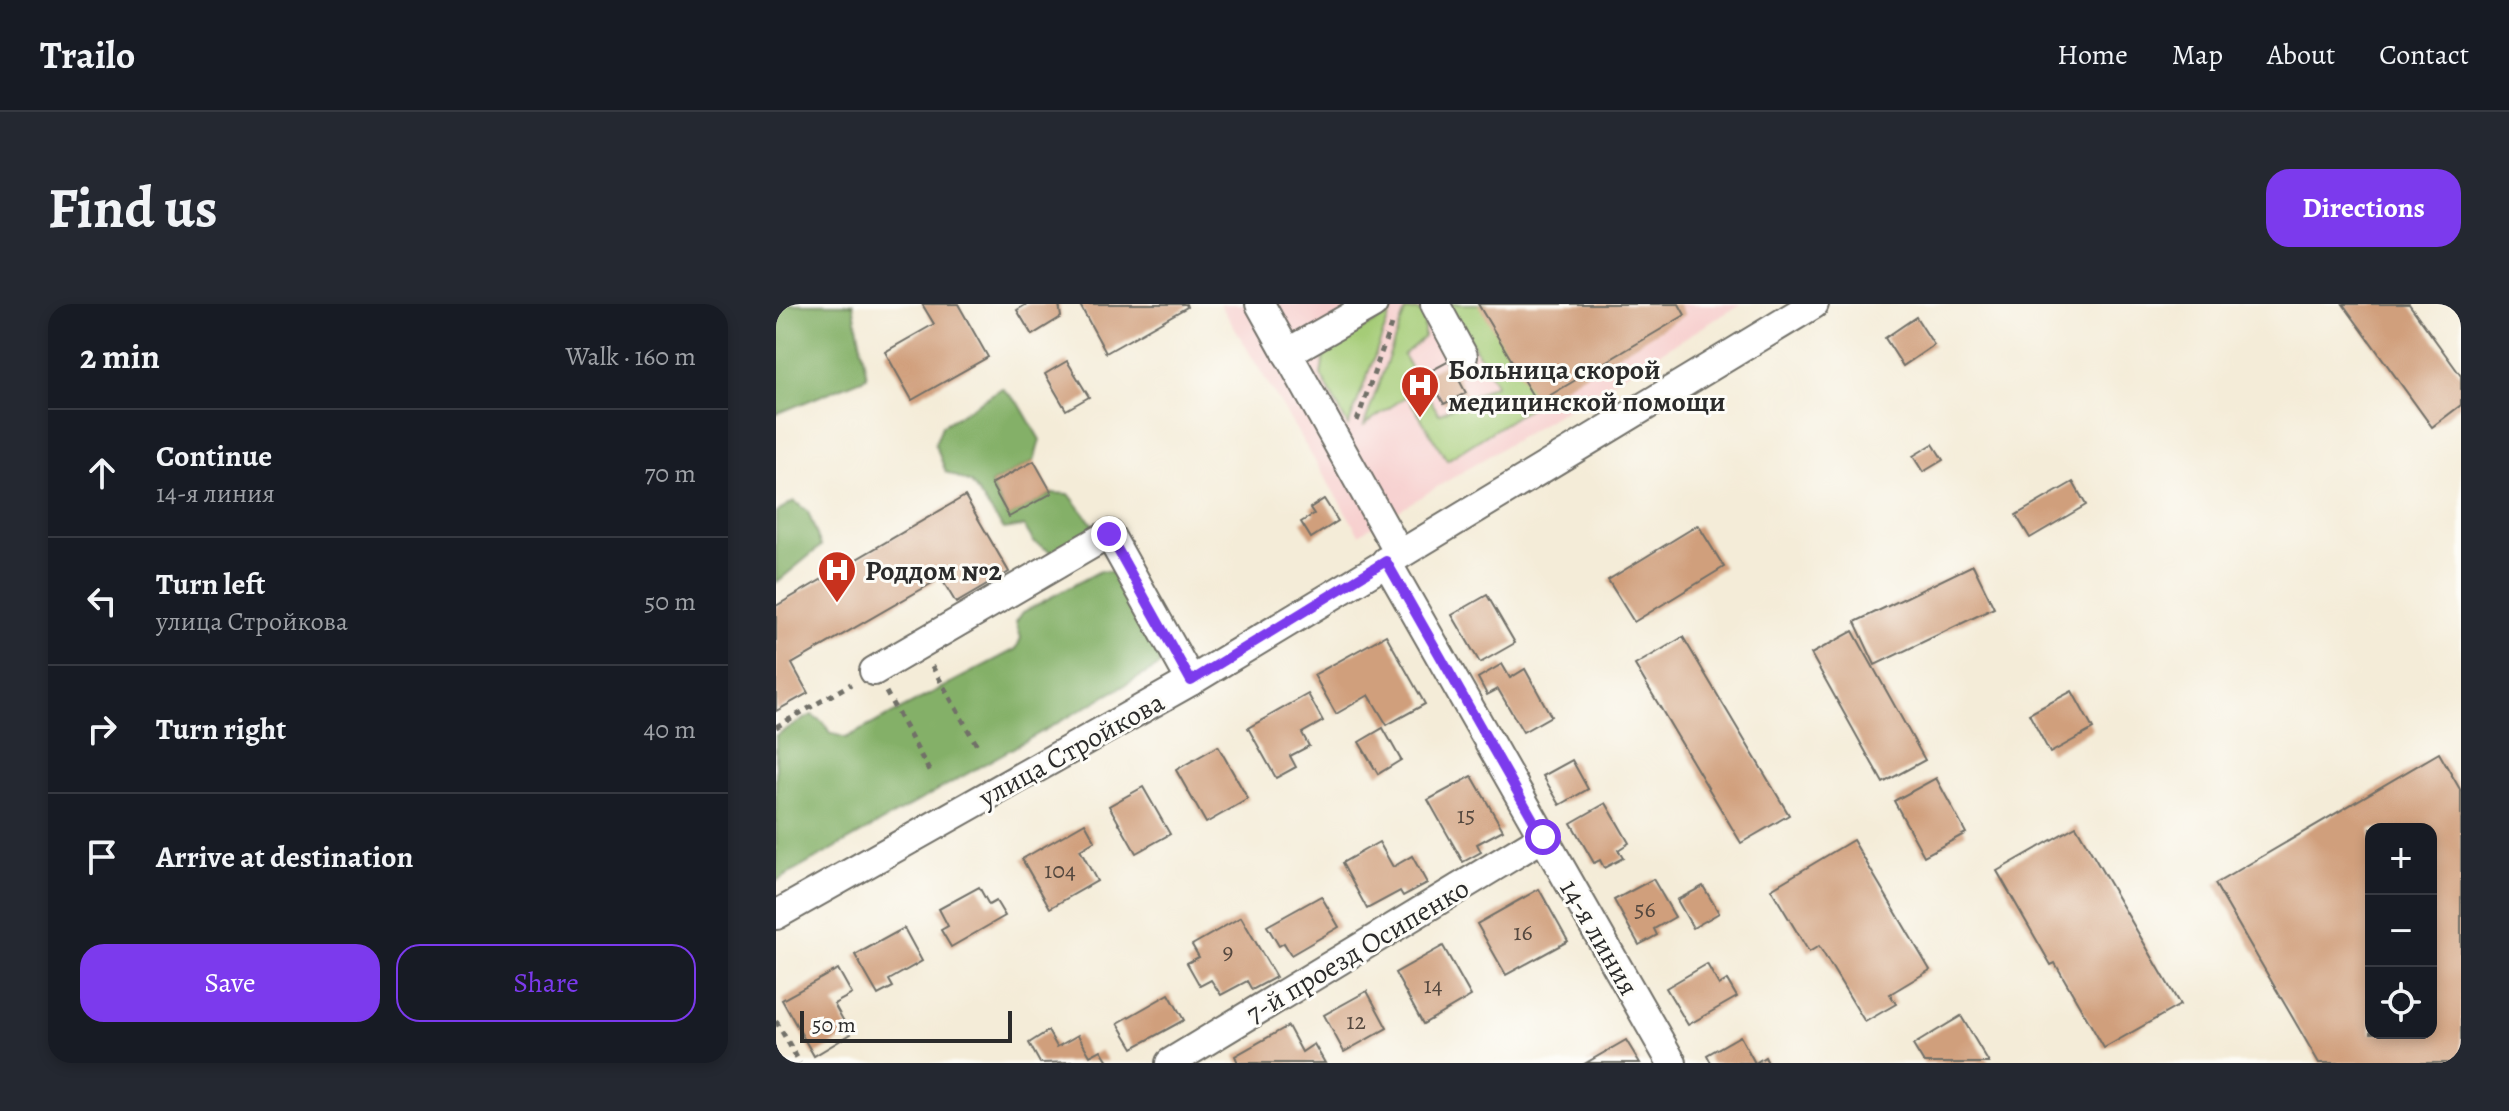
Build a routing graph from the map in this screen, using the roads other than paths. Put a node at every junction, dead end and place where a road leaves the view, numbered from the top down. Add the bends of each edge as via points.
1 (1260, 304) edge
2 (1435, 304) edge
3 (1814, 304) edge
4 (1382, 314) edge
5 (1771, 315) edge
6 (1287, 353) junction
7 (1463, 356) dead end
8 (1393, 557) junction
9 (874, 671) road end
10 (1191, 681) junction
11 (1543, 837) junction
12 (776, 915) edge
13 (1170, 1063) edge
14 (1672, 1063) edge

1 - 6 street, 14-я линия
2 - 7 street
3 - 5 street, улица Стройкова
4 - 6 street
5 - 8 street, улица Стройкова
6 - 8 street, 14-я линия
8 - 10 street, улица Стройкова
8 - 11 street, 14-я линия
9 - 10 street via 1109,534
10 - 12 street, улица Стройкова
11 - 13 street, 7-й проезд Осипенко
11 - 14 street, 14-я линия

